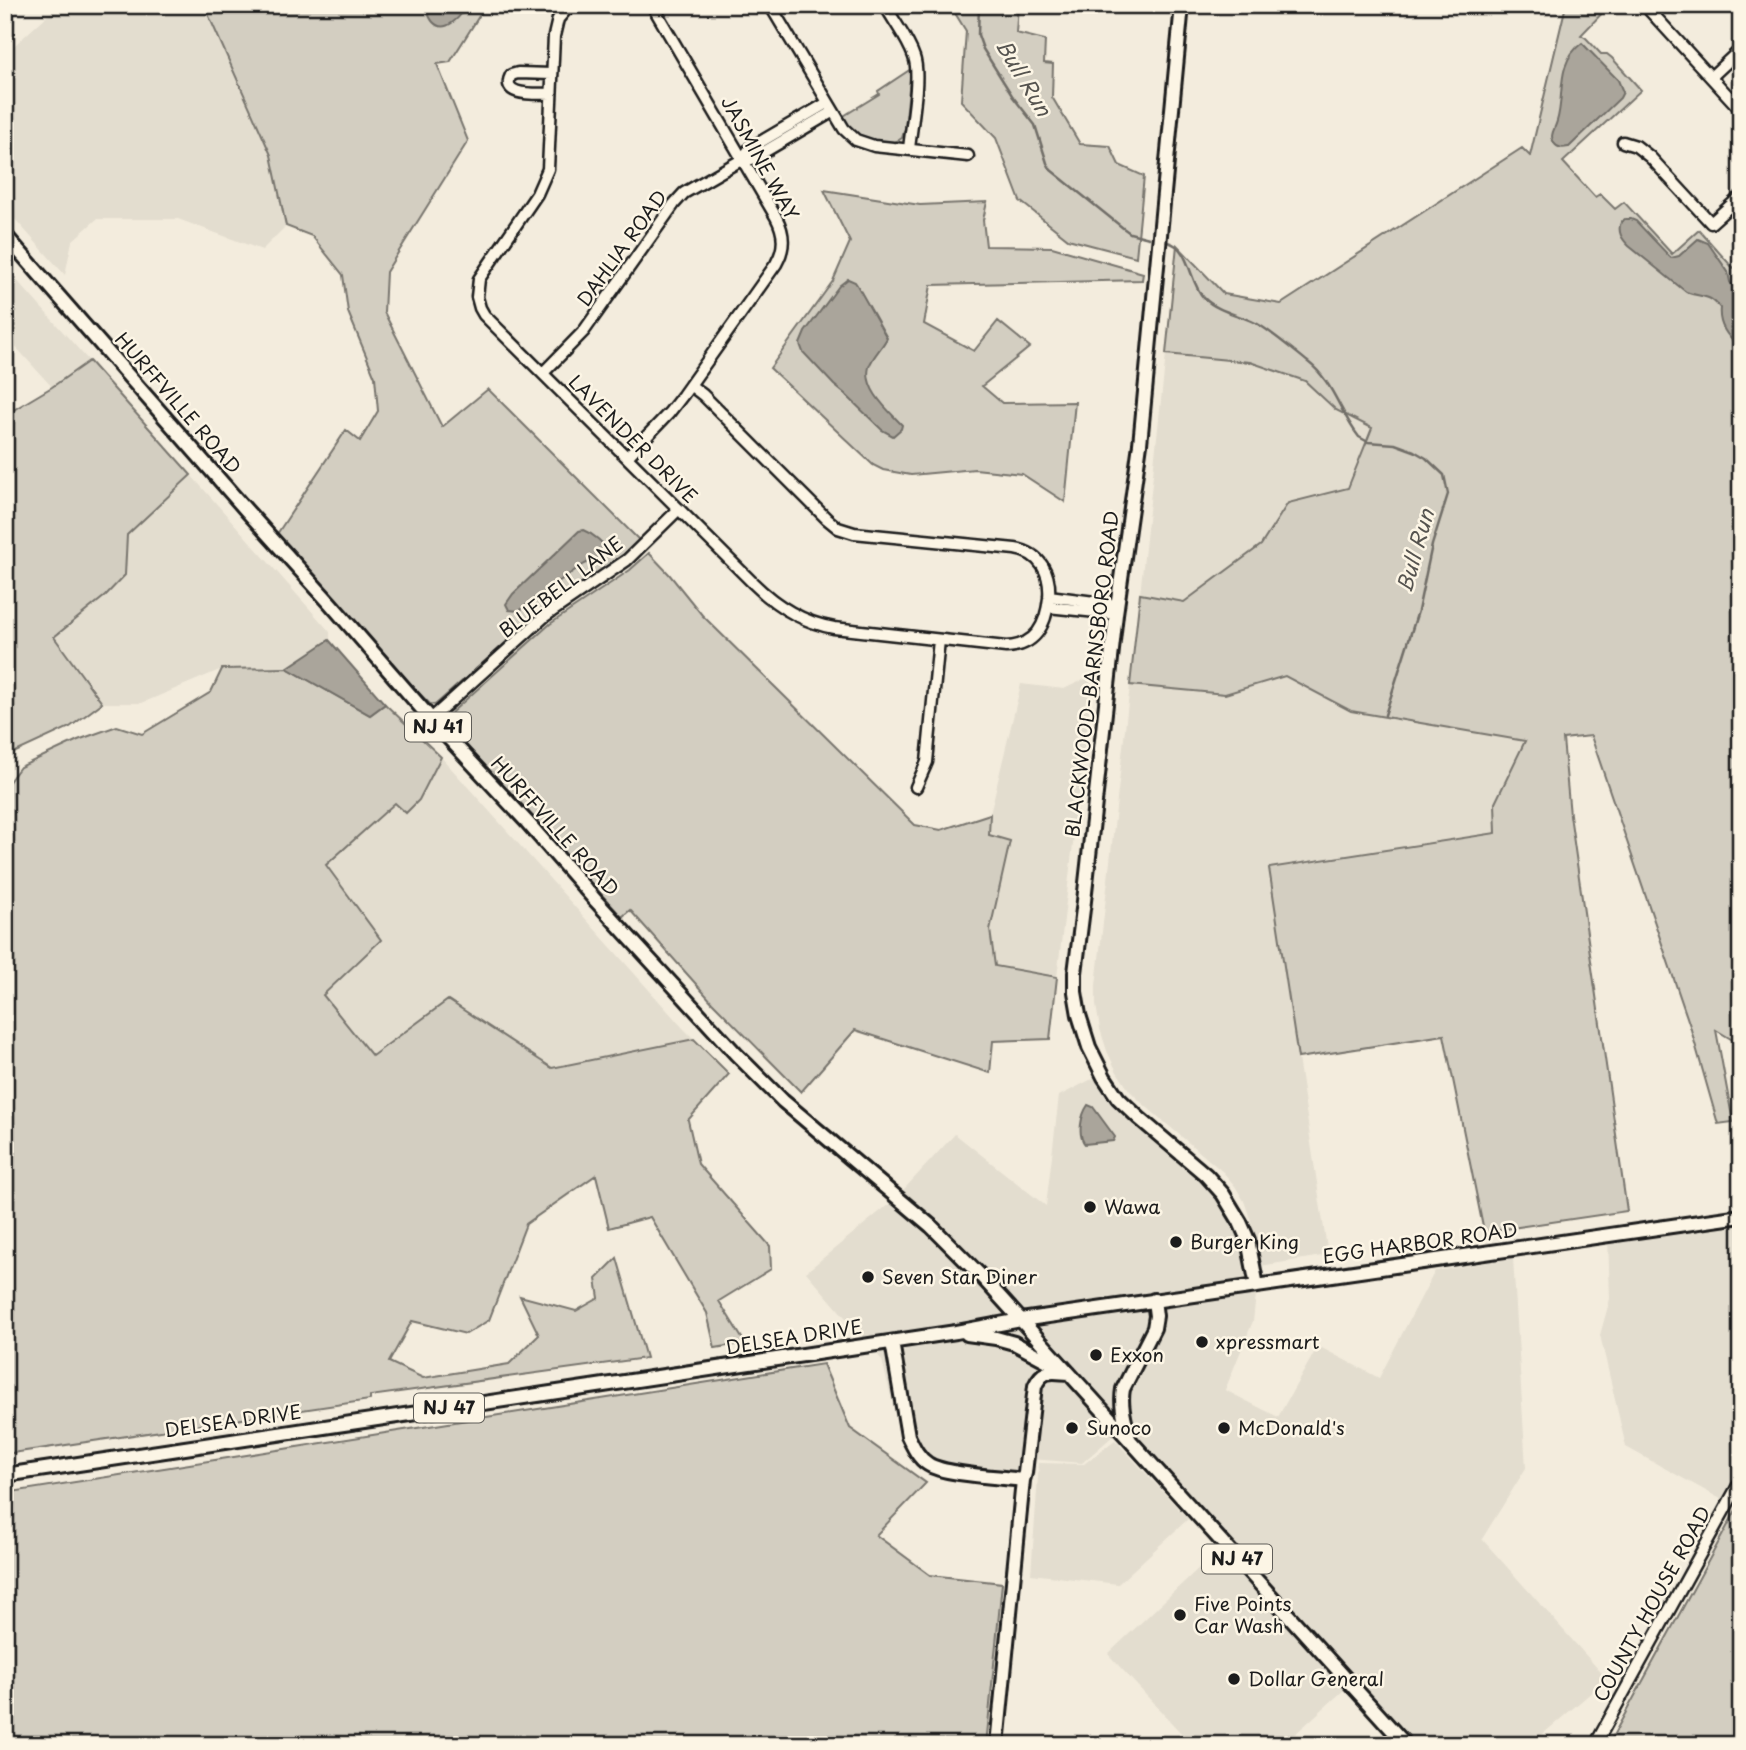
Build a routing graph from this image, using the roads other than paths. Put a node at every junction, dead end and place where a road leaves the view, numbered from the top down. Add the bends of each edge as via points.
1 (570, 5) edge
2 (652, 5) edge
3 (770, 5) edge
4 (884, 5) edge
5 (1182, 5) edge
6 (1650, 10) dead end
7 (1741, 50) edge
8 (552, 74) junction
9 (1711, 77) junction
10 (551, 94) junction
11 (830, 107) junction
12 (1741, 110) edge
13 (1623, 142) dead end
14 (909, 149) junction
15 (968, 156) dead end
16 (743, 159) junction
17 (1741, 196) edge
18 (5, 235) edge
19 (543, 373) junction
20 (690, 385) junction
21 (627, 457) junction
22 (679, 509) junction
23 (1049, 601) junction
24 (1117, 610) junction
25 (939, 640) junction
26 (430, 719) junction
27 (916, 788) dead end
28 (1741, 1216) edge
29 (1257, 1286) junction
30 (1154, 1300) junction
31 (1021, 1320) junction
32 (956, 1332) junction
33 (892, 1342) junction
34 (1069, 1373) junction
35 (1130, 1441) junction
36 (5, 1475) edge
37 (1023, 1480) junction
38 (1741, 1480) edge
39 (998, 1745) edge
40 (1406, 1745) edge
41 (1595, 1745) edge

1 - 8 street, LAVENDER DRIVE via 555,27
2 - 16 street, JASMINE WAY
3 - 11 street
4 - 14 street via 916,64
5 - 24 main road, BLACKWOOD-BARNSBORO ROAD via 1140,444
6 - 9 street
7 - 9 street
8 - 10 street, LAVENDER DRIVE
8 - 10 street via 518,73 508,81 515,92
9 - 12 street
10 - 19 street, LAVENDER DRIVE via 543,183 484,269 477,289 484,315
11 - 14 street via 847,133 860,142
11 - 16 street, DAHLIA ROAD via 752,159
13 - 17 street via 1650,157 1712,223
14 - 15 street
16 - 19 street, DAHLIA ROAD via 680,196 584,331
16 - 20 street, JASMINE WAY via 780,224 782,251
18 - 26 main road, HURFFVILLE ROAD / NJ 41
19 - 21 street, LAVENDER DRIVE
20 - 21 street, JASMINE WAY
20 - 23 street via 836,526 854,533 1024,551 1046,570
21 - 22 street, LAVENDER DRIVE
22 - 25 street, LAVENDER DRIVE via 760,590 797,616 834,628
22 - 26 street, BLUEBELL LANE via 627,561 542,618
23 - 24 street
23 - 25 street, LAVENDER DRIVE via 1041,628 1023,644 1006,647
24 - 29 main road, BLACKWOOD-BARNSBORO ROAD via 1075,973 1079,1015 1094,1057 1118,1098 1223,1194 1248,1240
25 - 27 street via 928,762
26 - 31 main road, HURFFVILLE ROAD / NJ 41 via 745,1063 937,1231
28 - 29 main road, EGG HARBOR ROAD
29 - 30 main road, EGG HARBOR ROAD
30 - 31 main road, EGG HARBOR ROAD
30 - 35 main road via 1154,1328 1121,1399
31 - 32 main road, DELSEA DRIVE / NJ 47
31 - 34 main road, NJ 47
32 - 33 main road, DELSEA DRIVE / NJ 47
32 - 34 main road, NJ 47 via 1014,1343
33 - 36 main road, DELSEA DRIVE / NJ 47
33 - 37 main road via 908,1437 915,1451 928,1464 946,1471
34 - 35 main road, NJ 47
34 - 37 main road via 1039,1376
35 - 40 main road, NJ 47
37 - 39 main road
38 - 41 street, COUNTY HOUSE ROAD

